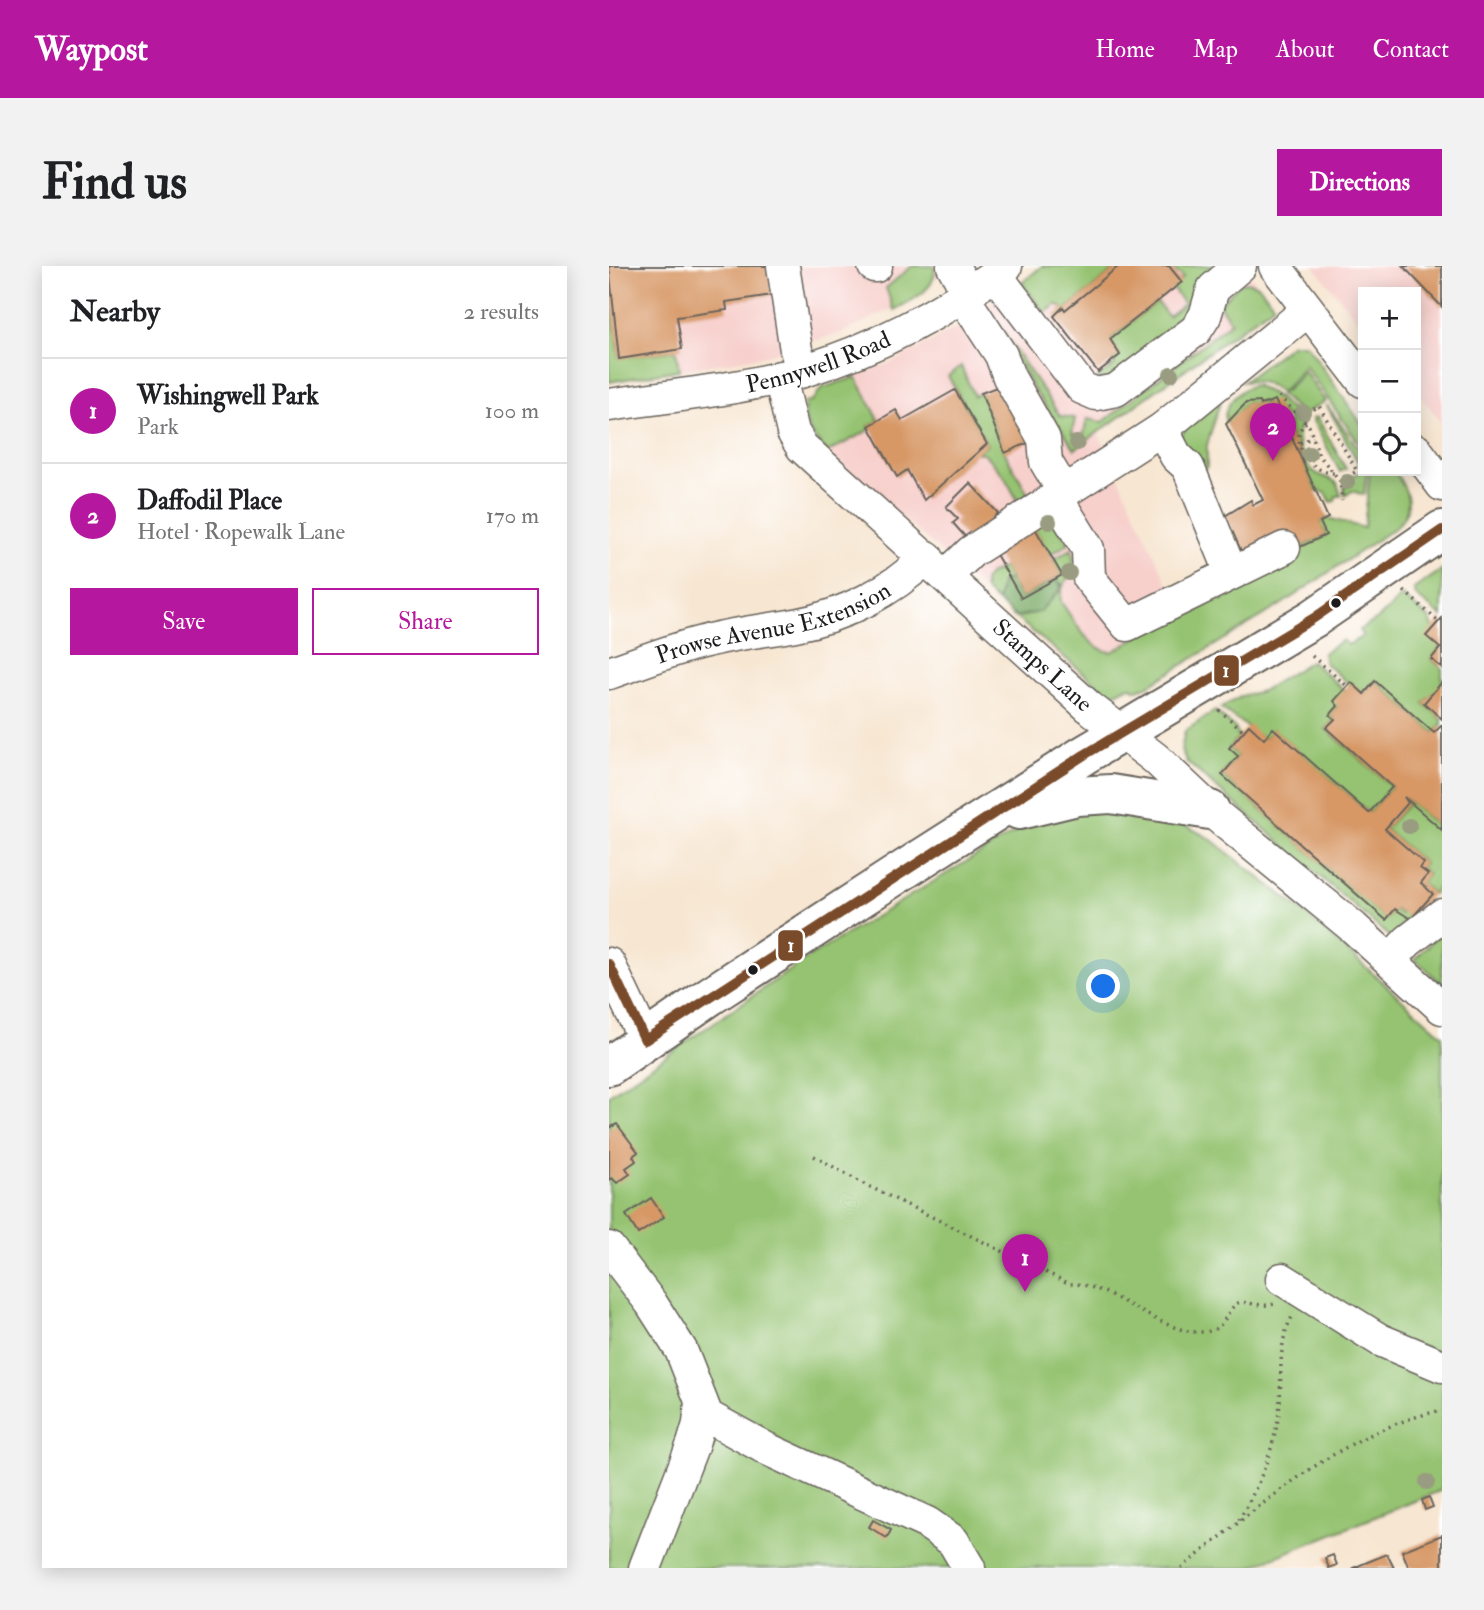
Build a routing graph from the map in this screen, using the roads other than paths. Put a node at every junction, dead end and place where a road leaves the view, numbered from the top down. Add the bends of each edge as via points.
1 (783, 266) edge
2 (1240, 266) edge
3 (1275, 266) edge
4 (1000, 270) edge
5 (961, 285) edge
6 (1308, 310) junction
7 (791, 374) junction
8 (1358, 375) edge
9 (609, 405) edge
10 (1162, 429) junction
11 (1421, 457) edge
12 (1442, 485) edge
13 (1060, 494) junction
14 (1442, 530) edge
15 (1285, 548) dead end
16 (937, 566) junction
17 (1231, 572) junction
18 (609, 673) edge
19 (1121, 733) junction
20 (1210, 810) junction
21 (999, 811) junction
22 (1442, 915) edge
23 (1390, 960) junction
24 (609, 964) edge
25 (1442, 1007) edge
26 (645, 1040) junction
27 (609, 1066) edge
28 (609, 1248) edge
29 (1294, 1287) road end
30 (1442, 1366) edge
31 (701, 1402) junction
32 (645, 1568) edge
33 (969, 1568) edge

1 - 7 street, Stamps Lane via 796,350
2 - 4 street via 1213,289 1196,330 1104,395 1088,392 1061,343
3 - 6 street
4 - 5 street, Pennywell Road
5 - 7 street, Pennywell Road via 882,341
5 - 13 street via 1044,439 1046,462
6 - 8 street
6 - 10 street, Prowse Avenue Extension
7 - 9 street, Pennywell Road
7 - 16 street, Stamps Lane via 793,432 802,447
10 - 13 street, Prowse Avenue Extension
10 - 17 street via 1176,456 1188,467
11 - 12 street
13 - 16 street, Prowse Avenue Extension via 971,552
13 - 17 street via 1088,549 1089,578 1127,625
14 - 19 main road via 1314,618
15 - 17 street
16 - 18 street, Prowse Avenue Extension via 831,615 704,641
16 - 19 street, Stamps Lane
19 - 20 street, Stamps Lane
19 - 21 main road
20 - 21 main road via 1111,794
20 - 23 street, Stamps Lane
21 - 26 main road
22 - 23 street
23 - 25 street, Stamps Lane
24 - 26 street
26 - 27 main road
28 - 31 street via 681,1349
29 - 30 street via 1380,1340
31 - 32 street via 693,1444
31 - 33 street via 707,1416 767,1449 927,1522 953,1541

